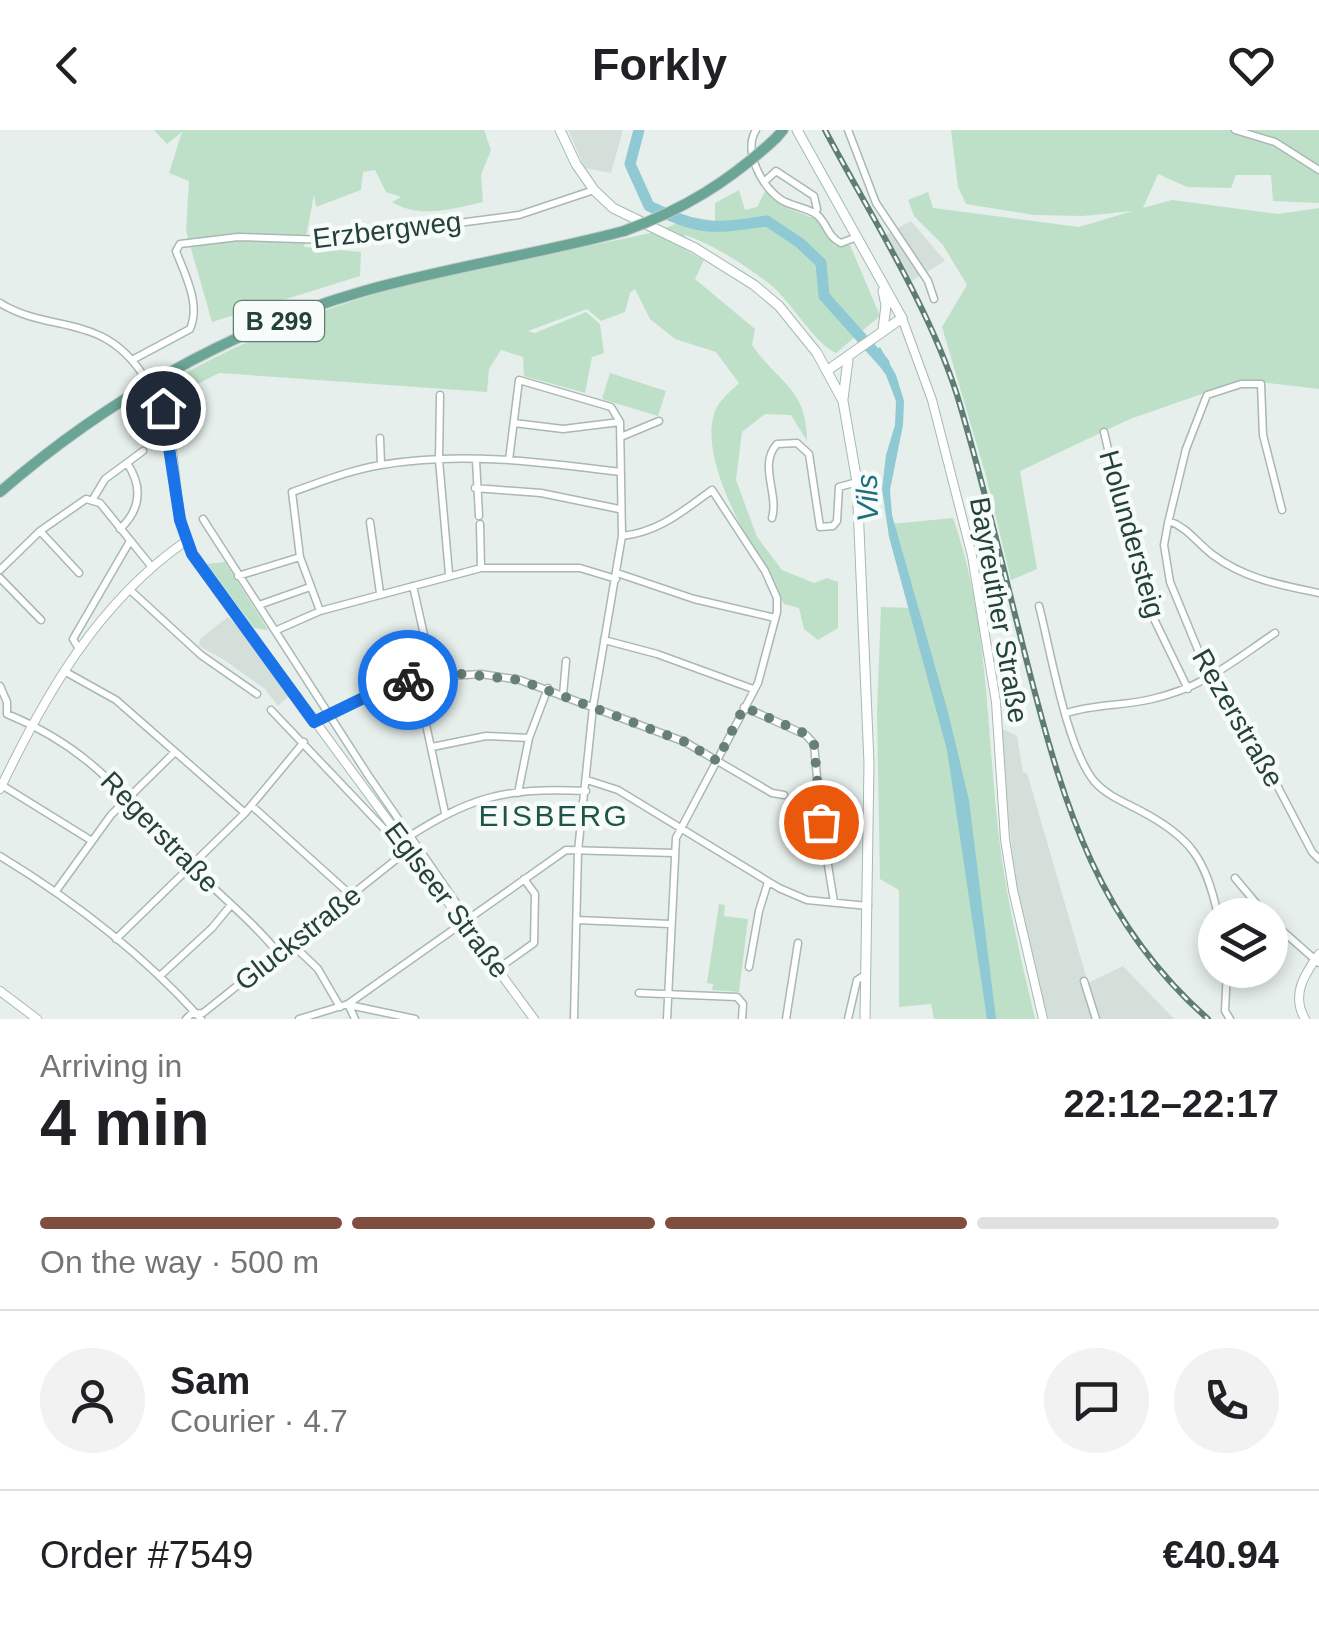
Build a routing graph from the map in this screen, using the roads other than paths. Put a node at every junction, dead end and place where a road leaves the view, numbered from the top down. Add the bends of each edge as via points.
1 (560, 130) edge
2 (756, 130) edge
3 (797, 130) edge
4 (848, 130) edge
5 (1235, 130) edge
6 (780, 134) edge
7 (1319, 170) edge
8 (764, 182) junction
9 (594, 190) junction
10 (815, 214) junction
11 (857, 237) junction
12 (881, 279) junction
13 (934, 300) dead end
14 (0, 302) edge
15 (902, 318) junction
16 (883, 331) junction
17 (132, 360) junction
18 (837, 368) junction
19 (440, 395) dead end
20 (157, 397) joint
21 (843, 401) junction
22 (659, 421) dead end
23 (620, 422) junction
24 (514, 424) junction
25 (1104, 432) dead end
26 (623, 436) junction
27 (380, 438) dead end
28 (143, 451) dead end
29 (439, 460) junction
30 (476, 460) junction
31 (509, 460) junction
32 (126, 463) junction
33 (381, 464) junction
34 (620, 472) junction
35 (858, 482) junction
36 (475, 488) junction
37 (0, 492) edge
38 (93, 499) junction
39 (619, 509) junction
40 (1282, 510) dead end
41 (203, 518) dead end
42 (772, 518) dead end
43 (1169, 521) junction
44 (370, 522) dead end
45 (120, 528) junction
46 (40, 531) junction
47 (622, 536) junction
48 (130, 540) junction
49 (186, 540) junction
50 (300, 557) junction
51 (151, 566) junction
52 (480, 568) junction
53 (0, 570) edge
54 (79, 574) dead end
55 (450, 574) junction
56 (238, 576) junction
57 (616, 576) junction
58 (0, 578) edge
59 (413, 586) junction
60 (310, 587) junction
61 (129, 589) junction
62 (380, 593) junction
63 (1319, 593) edge
64 (259, 606) junction
65 (1038, 606) dead end
66 (320, 610) junction
67 (775, 618) junction
68 (41, 620) dead end
69 (277, 630) junction
70 (1275, 633) dead end
71 (604, 640) junction
72 (79, 649) junction
73 (566, 661) dead end
74 (64, 671) junction
75 (433, 675) junction
76 (416, 678) junction
77 (1210, 679) junction
78 (0, 686) edge
79 (548, 688) junction
80 (1188, 688) junction
81 (753, 689) junction
82 (257, 694) dead end
83 (562, 695) junction
84 (593, 707) junction
85 (744, 707) junction
86 (271, 710) dead end
87 (1067, 713) junction
88 (330, 714) junction
89 (314, 722) junction
90 (30, 724) junction
91 (530, 738) junction
92 (304, 742) junction
93 (432, 747) junction
94 (352, 750) junction
95 (175, 752) junction
96 (717, 761) junction
97 (360, 780) junction
98 (587, 780) junction
99 (1, 786) edge
100 (586, 792) junction
101 (518, 793) junction
102 (784, 795) dead end
103 (128, 798) junction
104 (252, 806) junction
105 (246, 813) junction
106 (445, 813) junction
107 (682, 829) junction
108 (406, 839) junction
109 (92, 841) junction
110 (408, 850) junction
111 (578, 850) junction
112 (674, 853) junction
113 (0, 856) edge
114 (1319, 858) edge
115 (190, 866) junction
116 (1235, 878) dead end
117 (524, 879) junction
118 (768, 882) junction
119 (56, 890) junction
120 (352, 896) junction
121 (1214, 898) edge
122 (1251, 898) edge
123 (834, 902) junction
124 (231, 905) junction
125 (868, 906) junction
126 (577, 920) junction
127 (466, 921) junction
128 (670, 924) junction
129 (1288, 935) edge
130 (116, 940) junction
131 (798, 943) dead end
132 (292, 944) junction
133 (279, 954) junction
134 (1318, 959) edge
135 (749, 966) dead end
136 (499, 968) junction
137 (866, 975) junction
138 (161, 976) junction
139 (1084, 981) dead end
140 (1226, 988) edge
141 (0, 991) edge
142 (639, 993) dead end
143 (668, 993) junction
144 (344, 1006) junction
145 (198, 1016) edge
146 (37, 1019) edge
147 (186, 1019) edge
148 (299, 1019) edge
149 (354, 1019) edge
150 (415, 1019) edge
151 (534, 1019) edge
152 (574, 1019) edge
153 (667, 1019) edge
154 (742, 1019) edge
155 (786, 1019) edge
156 (848, 1019) edge
157 (864, 1019) edge
158 (1043, 1019) edge
159 (1096, 1019) edge
160 (1230, 1019) edge
161 (1305, 1019) edge

1 - 9 main road
2 - 8 street via 751,150
3 - 11 main road, Bayreuther Straße
4 - 13 street via 876,203
5 - 7 street via 1275,142
6 - 37 main road, B 299, bridge via 736,172 660,219 362,292 223,344 95,418
8 - 10 street via 776,197
8 - 10 street via 776,171 784,174 814,196
9 - 17 street, Erzbergweg via 519,215 328,240 238,237 180,244 194,322
9 - 18 main road via 612,208 754,285
10 - 11 street via 834,241
11 - 12 main road, Bayreuther Straße
12 - 15 main road, Bayreuther Straße
12 - 16 main road, Bayreuther Straße
14 - 17 street, Eglseer Straße via 84,328
15 - 16 main road
15 - 158 street, Bayreuther Straße via 932,400 972,556 996,702 1008,856
16 - 18 main road
17 - 20 street, Eglseer Straße, bridge
18 - 21 main road
18 - 21 main road
19 - 29 street
20 - 49 street, Eglseer Straße
21 - 35 main road
22 - 26 street
23 - 24 street via 563,429
23 - 24 street via 610,408 519,380
23 - 26 street
24 - 31 street
25 - 80 street, Holundersteig via 1131,548 1155,621
26 - 34 street
27 - 33 street
28 - 32 street
29 - 30 street
29 - 33 street
29 - 55 street
30 - 31 street
30 - 36 street
31 - 34 street
32 - 38 street via 99,485
32 - 45 street via 139,492 136,510
33 - 50 street via 292,492
34 - 39 street
35 - 42 street via 840,487 837,521 820,527 807,451 790,441 776,444 768,455
35 - 125 main road
36 - 39 street via 541,492
36 - 52 street
38 - 45 street
38 - 46 street via 80,501
39 - 47 street
40 - 43 street, Rezerstraße via 1263,435 1261,384 1241,384 1207,395
41 - 56 street, Eglseer Straße
43 - 63 street via 1261,581
43 - 77 street, Rezerstraße via 1164,545 1170,582
44 - 62 street
45 - 48 street
46 - 53 street
46 - 54 street
47 - 57 street
47 - 67 street via 663,525 712,490 765,571 777,598
48 - 51 street
48 - 72 street via 73,639
49 - 51 street
49 - 89 street, Eglseer Straße
50 - 56 street
50 - 60 street
51 - 61 street
52 - 55 street
52 - 57 street via 580,568
55 - 59 street
56 - 64 street, Eglseer Straße
57 - 67 street
57 - 71 street
58 - 68 street
59 - 62 street
59 - 75 street
60 - 64 street
60 - 66 street
61 - 72 street
61 - 82 street
62 - 66 street
64 - 69 street, Eglseer Straße
65 - 87 street
66 - 69 street
67 - 81 street
69 - 88 street, Eglseer Straße
70 - 77 street
71 - 81 street
71 - 84 street
72 - 74 street
73 - 83 street
74 - 90 street
74 - 95 street via 116,700
75 - 76 street
75 - 79 street via 481,674
76 - 88 street
76 - 93 street
77 - 80 street
77 - 114 street, Rezerstraße via 1247,728
78 - 90 street via 6,714
79 - 83 street
79 - 91 street
80 - 87 street
81 - 85 street
83 - 84 street
84 - 96 street
84 - 98 street
85 - 96 street
85 - 123 street via 806,734 814,744
86 - 92 street
87 - 121 street via 1095,782 1178,832 1197,853
88 - 89 street
88 - 94 street, Eglseer Straße
89 - 97 street, Eglseer Straße
90 - 99 street
90 - 103 street, Regerstraße via 77,750
91 - 93 street via 486,736
91 - 101 street
92 - 104 street
92 - 108 street via 389,834
93 - 106 street
94 - 97 street, Eglseer Straße
94 - 108 street, Eglseer Straße
95 - 103 street
95 - 105 street
96 - 102 street
96 - 107 street
97 - 108 street, Eglseer Straße
98 - 100 street
98 - 107 street via 606,784
99 - 109 street
100 - 101 street
100 - 111 street
101 - 106 street via 488,796
103 - 109 street
103 - 115 street, Regerstraße
104 - 105 street
104 - 120 street
105 - 115 street
106 - 108 street
107 - 112 street
107 - 118 street
108 - 110 street, Eglseer Straße
108 - 127 street, Eglseer Straße
109 - 119 street
110 - 120 street, Gluckstraße
110 - 127 street, Eglseer Straße
111 - 112 street
111 - 117 street via 566,850
111 - 126 street
112 - 128 street
113 - 119 street
115 - 124 street, Regerstraße
115 - 130 street
116 - 122 street
117 - 127 street
117 - 136 street via 535,894 534,943
118 - 123 street via 807,900
118 - 135 street
119 - 130 street
120 - 132 street, Gluckstraße
123 - 125 street
124 - 133 street, Regerstraße
124 - 138 street
125 - 137 main road
126 - 128 street
126 - 152 street
127 - 136 street, Eglseer Straße
127 - 144 street
128 - 143 street
129 - 134 street
130 - 138 street
131 - 155 street
132 - 133 street, Gluckstraße
132 - 144 street
133 - 145 street, Gluckstraße
134 - 161 street via 1297,996
136 - 151 street, Eglseer Straße
137 - 156 street via 857,980
137 - 157 main road
138 - 145 street
139 - 159 street
140 - 160 street
141 - 146 street
142 - 143 street
143 - 153 street
143 - 154 street via 741,999
144 - 148 street
144 - 149 street
144 - 150 street
145 - 147 street, Gluckstraße

